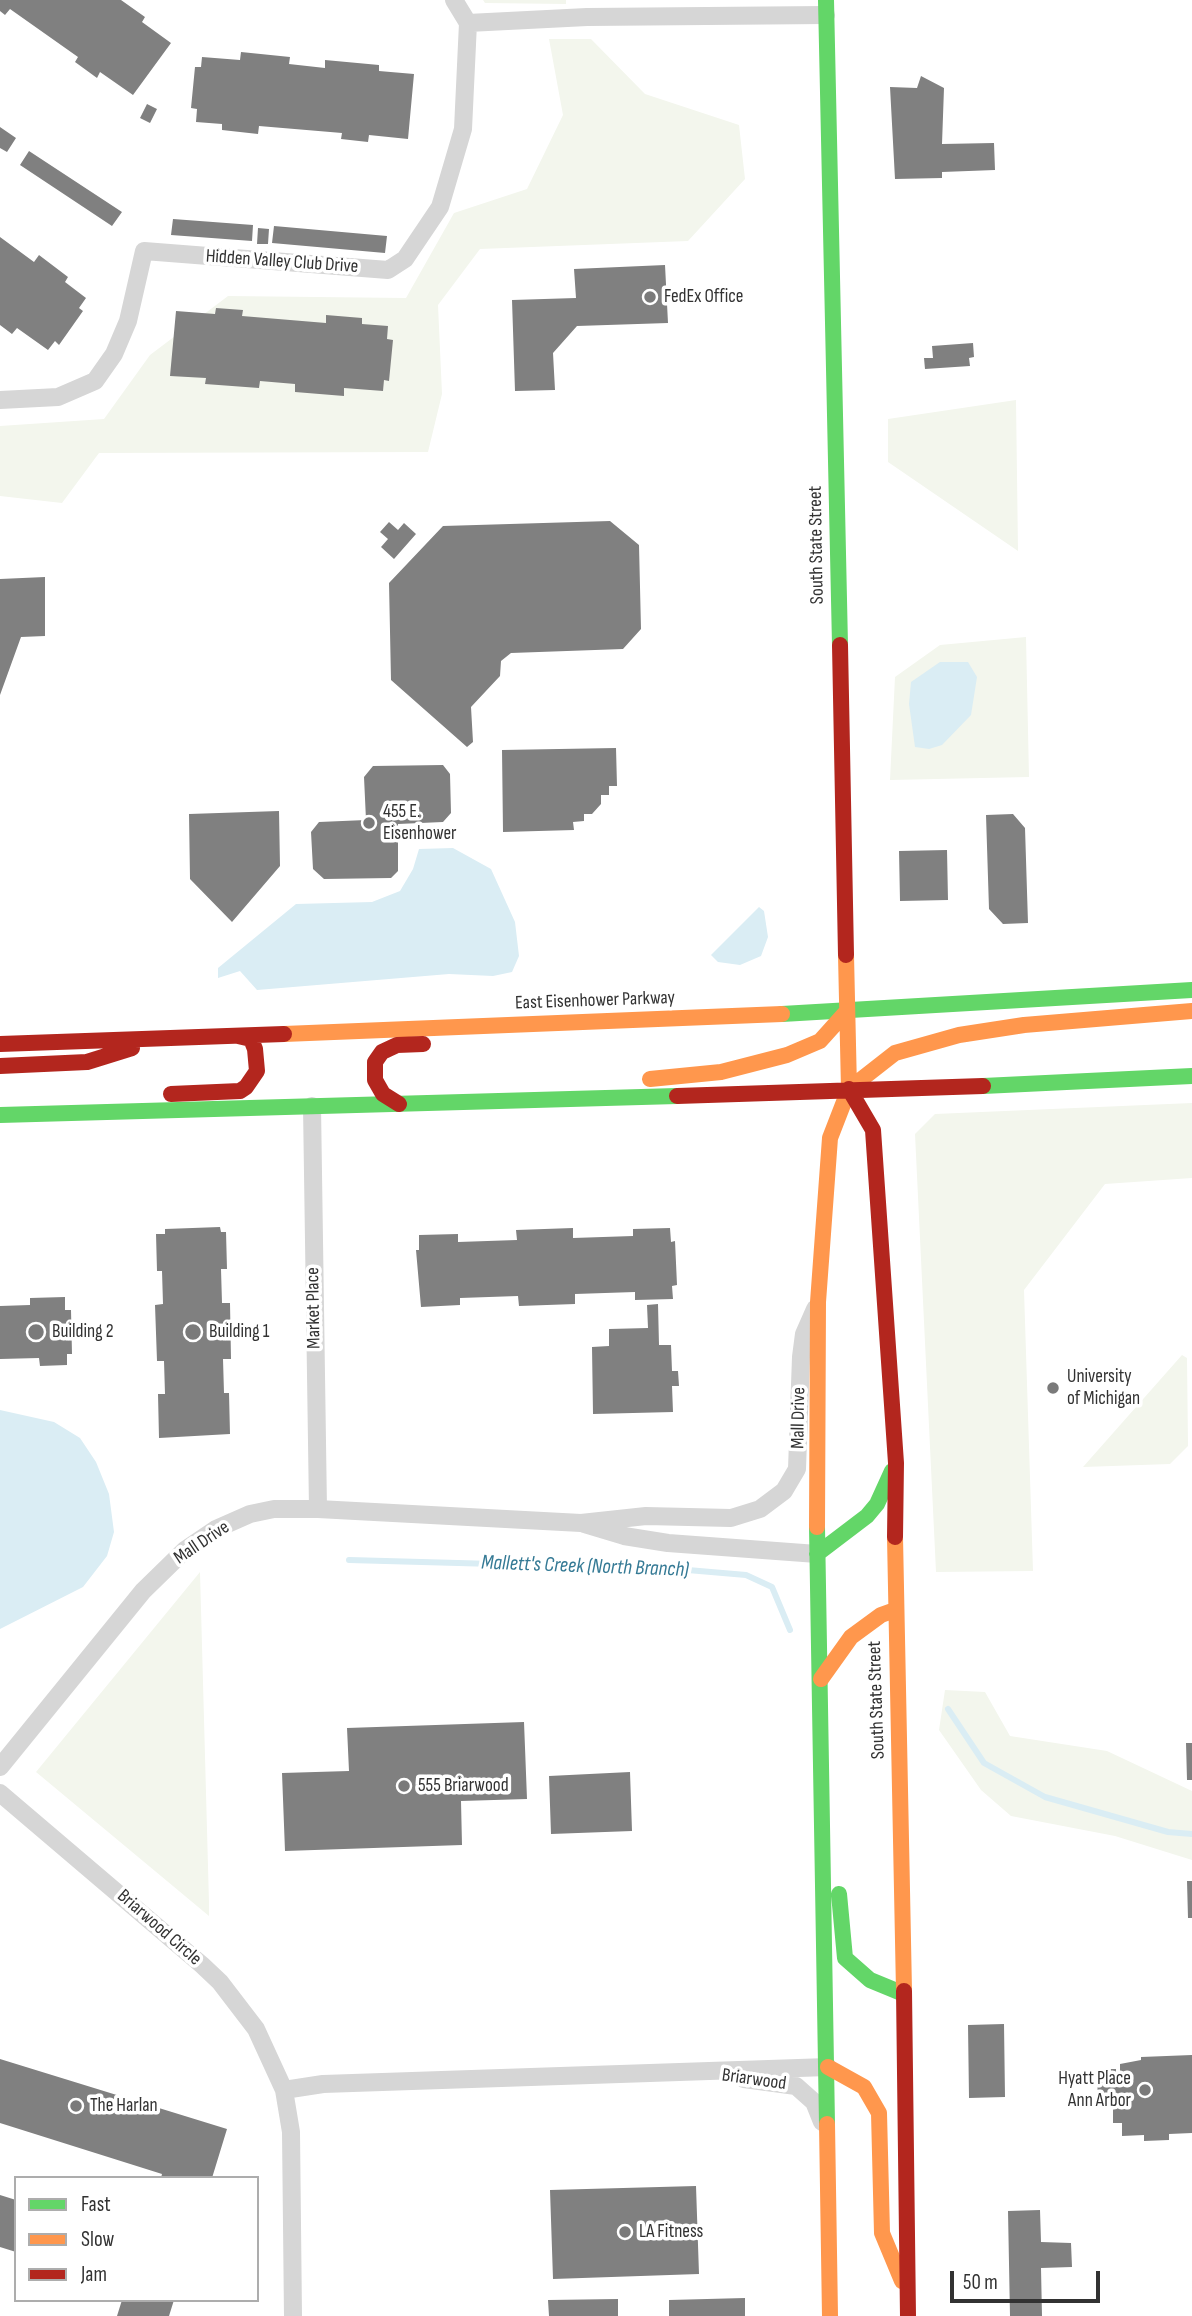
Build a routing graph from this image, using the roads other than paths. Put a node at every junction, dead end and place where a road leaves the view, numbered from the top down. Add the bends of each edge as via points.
1 (454, 0) edge
2 (826, 8) edge
3 (468, 23) junction
4 (0, 400) edge
5 (1192, 990) edge
6 (848, 1011) junction
7 (1192, 1011) edge
8 (718, 1018) junction
9 (238, 1036) junction
10 (662, 1036) dead end
11 (592, 1038) dead end
12 (160, 1039) junction
13 (0, 1044) edge
14 (1192, 1064) edge
15 (0, 1066) edge
16 (1192, 1076) edge
17 (627, 1080) dead end
18 (519, 1083) dead end
19 (945, 1088) junction
20 (849, 1089) junction
21 (448, 1102) junction
22 (398, 1104) junction
23 (0, 1105) edge
24 (312, 1107) junction
25 (0, 1115) edge
26 (818, 1302) junction
27 (896, 1462) junction
28 (318, 1509) junction
29 (581, 1523) junction
30 (817, 1554) junction
31 (895, 1610) junction
32 (821, 1679) junction
33 (0, 1767) edge
34 (822, 1772) junction
35 (0, 1793) edge
36 (904, 1994) junction
37 (828, 2067) junction
38 (699, 2072) junction
39 (284, 2090) junction
40 (827, 2135) junction
41 (908, 2294) junction
42 (293, 2316) edge
43 (830, 2316) edge
44 (908, 2316) edge

1 - 3 street
2 - 3 street
2 - 6 main road, South State Street
3 - 4 street, Hidden Valley Club Drive via 463,129 451,177 440,207 405,259 388,270 144,251 128,321 114,354 95,381 58,397
5 - 6 main road, East Eisenhower Parkway
6 - 8 main road, East Eisenhower Parkway
6 - 17 main road via 820,1041 787,1055 721,1072
6 - 20 main road, South State Street
7 - 20 main road via 959,1035 895,1053
8 - 9 main road, East Eisenhower Parkway
8 - 10 main road
9 - 12 main road, East Eisenhower Parkway
9 - 23 main road via 251,1039 257,1061 252,1081 240,1091
11 - 22 main road via 397,1045 382,1052 375,1062 375,1080 383,1094
12 - 13 main road, East Eisenhower Parkway
12 - 15 main road via 87,1062
14 - 19 main road via 1036,1072
16 - 19 main road
18 - 21 main road
19 - 20 main road
20 - 21 main road
20 - 26 main road, South State Street via 830,1138
20 - 27 main road, South State Street via 873,1130
21 - 22 main road
22 - 24 main road
24 - 25 main road
24 - 28 street, Market Place
26 - 29 street, Mall Drive via 804,1334 801,1357 797,1469 773,1502 731,1518 646,1516
26 - 30 main road, South State Street
27 - 30 main road via 867,1516
27 - 31 main road, South State Street
28 - 29 street, Mall Drive
28 - 33 street, Mall Drive via 250,1514 185,1550 144,1591
29 - 30 street, Mall Drive via 668,1543
30 - 32 main road, South State Street
31 - 32 main road via 851,1637
31 - 36 main road, South State Street
32 - 34 main road, South State Street
34 - 36 main road via 836,1846 845,1958 870,1980
34 - 37 main road, South State Street
35 - 39 street, Briarwood Circle via 220,1982 256,2029
36 - 41 main road, South State Street
37 - 38 street, Briarwood
37 - 40 main road, South State Street
37 - 41 main road via 864,2087 879,2113 882,2233
38 - 39 street via 323,2084
38 - 40 street, Briarwood via 796,2087 814,2102
39 - 42 street, Briarwood Circle via 290,2132
40 - 43 main road, South State Street
41 - 44 main road, South State Street

